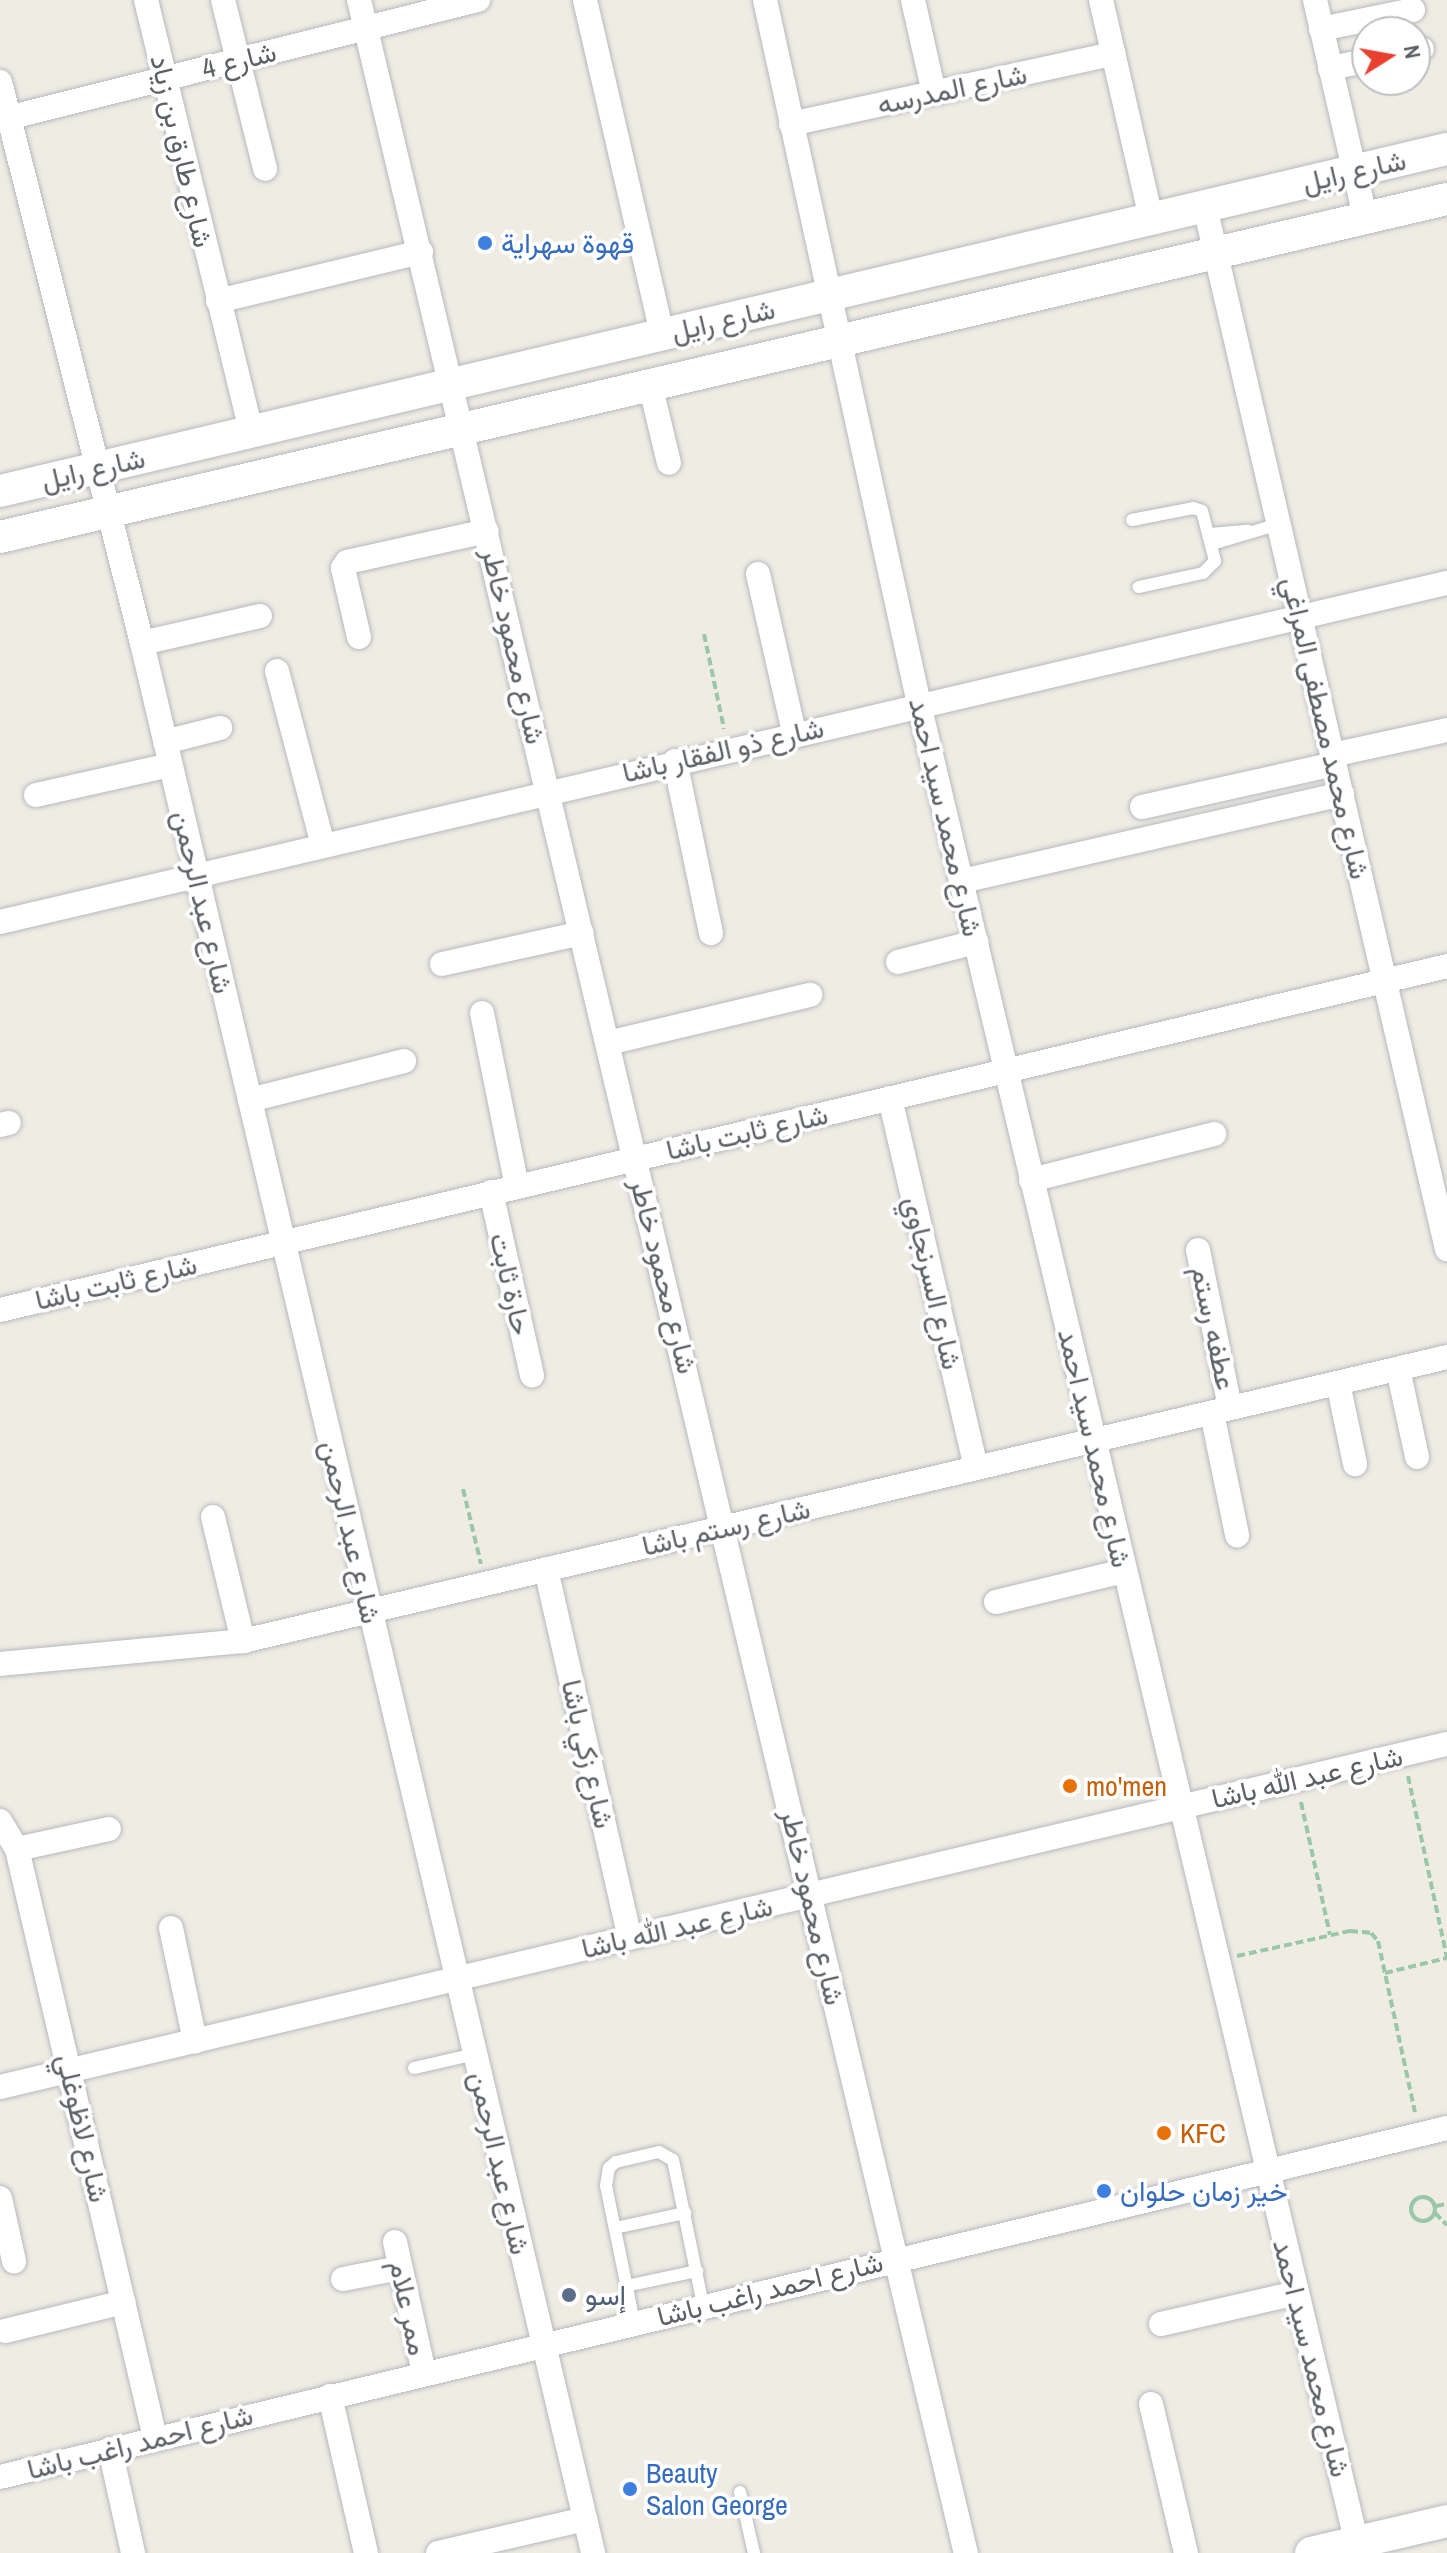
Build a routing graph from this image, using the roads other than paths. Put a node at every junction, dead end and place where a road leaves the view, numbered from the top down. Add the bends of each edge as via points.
1 (146, 0) edge
2 (223, 0) edge
3 (359, 0) edge
4 (478, 0) edge
5 (585, 0) edge
6 (765, 0) edge
7 (913, 0) edge
8 (1101, 0) edge
9 (1315, 0) edge
10 (1413, 10) dead end
11 (366, 28) junction
12 (1321, 29) junction
13 (1113, 54) junction
14 (238, 60) junction
15 (1351, 64) edge
16 (1330, 68) junction
17 (164, 78) junction
18 (0, 82) edge
19 (934, 93) junction
20 (4, 119) edge
21 (791, 124) junction
22 (1447, 149) edge
23 (265, 169) dead end
24 (1354, 171) junction
25 (1447, 199) edge
26 (1205, 207) junction
27 (1365, 217) junction
28 (1151, 219) junction
29 (421, 252) junction
30 (1216, 252) junction
31 (827, 295) junction
32 (218, 301) junction
33 (662, 334) junction
34 (837, 341) junction
35 (452, 384) junction
36 (650, 384) junction
37 (463, 428) junction
38 (251, 431) junction
39 (669, 463) dead end
40 (82, 472) junction
41 (0, 491) edge
42 (93, 515) junction
43 (1132, 520) dead end
44 (1279, 524) junction
45 (487, 531) junction
46 (0, 537) edge
47 (1211, 539) junction
48 (758, 574) dead end
49 (1447, 583) edge
50 (1139, 587) dead end
51 (260, 616) dead end
52 (1300, 617) junction
53 (359, 637) dead end
54 (142, 643) junction
55 (277, 671) dead end
56 (919, 704) junction
57 (220, 728) dead end
58 (1447, 730) edge
59 (794, 733) junction
60 (167, 753) junction
61 (1333, 759) junction
62 (675, 761) junction
63 (548, 791) junction
64 (1342, 794) junction
65 (36, 795) dead end
66 (1142, 807) dead end
67 (323, 845) junction
68 (196, 876) junction
69 (962, 881) junction
70 (0, 922) edge
71 (582, 933) junction
72 (711, 933) dead end
73 (976, 942) junction
74 (898, 962) dead end
75 (442, 964) dead end
76 (1447, 966) edge
77 (1385, 980) junction
78 (810, 995) dead end
79 (482, 1013) dead end
80 (608, 1043) junction
81 (404, 1061) dead end
82 (1005, 1070) junction
83 (890, 1098) junction
84 (250, 1100) junction
85 (1214, 1134) dead end
86 (635, 1158) junction
87 (1031, 1180) junction
88 (517, 1186) junction
89 (491, 1192) junction
90 (283, 1242) junction
91 (1447, 1249) edge
92 (1198, 1250) dead end
93 (0, 1310) edge
94 (1447, 1357) edge
95 (1398, 1369) junction
96 (532, 1375) dead end
97 (1338, 1383) junction
98 (1221, 1410) junction
99 (1093, 1441) junction
100 (1417, 1457) dead end
101 (1355, 1464) dead end
102 (976, 1468) junction
103 (213, 1517) dead end
104 (724, 1527) junction
105 (1237, 1535) dead end
106 (546, 1569) junction
107 (1124, 1571) junction
108 (996, 1602) dead end
109 (370, 1611) junction
110 (243, 1641) junction
111 (0, 1664) edge
112 (1447, 1744) edge
113 (1180, 1808) junction
114 (0, 1821) edge
115 (109, 1829) dead end
116 (17, 1849) junction
117 (810, 1895) junction
118 (171, 1928) dead end
119 (630, 1938) junction
120 (457, 1980) junction
121 (195, 2041) junction
122 (475, 2054) junction
123 (414, 2068) dead end
124 (69, 2071) junction
125 (0, 2087) edge
126 (1447, 2128) edge
127 (1266, 2170) junction
128 (0, 2198) edge
129 (685, 2213) junction
130 (615, 2228) junction
131 (395, 2242) dead end
132 (896, 2258) junction
133 (14, 2261) dead end
134 (400, 2268) junction
135 (697, 2271) junction
136 (343, 2279) dead end
137 (626, 2286) junction
138 (1296, 2293) junction
139 (124, 2302) junction
140 (703, 2305) junction
141 (634, 2322) junction
142 (1161, 2324) dead end
143 (5, 2331) dead end
144 (543, 2345) junction
145 (424, 2373) junction
146 (330, 2396) junction
147 (1151, 2404) dead end
148 (155, 2438) junction
149 (110, 2449) junction
150 (0, 2477) edge
151 (740, 2492) dead end
152 (585, 2519) junction
153 (1447, 2521) edge
154 (1358, 2548) edge
155 (133, 2553) edge
156 (366, 2553) edge
157 (438, 2553) edge
158 (593, 2553) edge
159 (754, 2553) edge
160 (966, 2553) edge
161 (1186, 2553) edge
162 (1311, 2553) edge

1 - 17 street, شارع طارق بن زياد
2 - 14 street
3 - 11 street, شارع محمود خاطر
4 - 11 street, شارع 4
5 - 33 street
6 - 21 street, شارع محمد سيد احمد
7 - 19 street
8 - 13 street
9 - 12 street
10 - 12 street
11 - 14 street, شارع 4
11 - 29 street, شارع محمود خاطر
12 - 16 street
13 - 19 street, شارع المدرسه
13 - 28 street
14 - 17 street, شارع 4
14 - 23 street
15 - 16 street
16 - 24 street
17 - 20 street, شارع 4
17 - 32 street, شارع طارق بن زياد
18 - 20 street
19 - 21 street, شارع المدرسه
20 - 40 street
21 - 31 street, شارع محمد سيد احمد
22 - 24 street, شارع رايل
24 - 26 street, شارع رايل
24 - 27 street
25 - 27 street, شارع رايل
26 - 28 street, شارع رايل
26 - 30 street, شارع محمد مصطفى المراغي
27 - 30 street, شارع رايل
28 - 31 street, شارع رايل
29 - 32 street
29 - 35 street, شارع محمود خاطر
30 - 34 street, شارع رايل
30 - 44 street, شارع محمد مصطفى المراغي
31 - 33 street, شارع رايل
31 - 34 street, شارع محمد سيد احمد
32 - 38 street, شارع طارق بن زياد
33 - 35 street, شارع رايل
34 - 36 street, شارع رايل
34 - 56 street, شارع محمد سيد احمد
35 - 37 street, شارع محمود خاطر
35 - 38 street, شارع رايل
36 - 37 street, شارع رايل
36 - 39 street
37 - 42 street, شارع رايل
37 - 45 street, شارع محمود خاطر
38 - 40 street, شارع رايل
40 - 41 street, شارع رايل
40 - 42 street
42 - 46 street, شارع رايل
42 - 54 street, شارع عبد الرحمن
43 - 47 lane via 1193,508 1206,518
44 - 47 lane
44 - 52 street, شارع محمد مصطفى المراغي
45 - 53 street via 347,562 343,568
45 - 63 street, شارع محمود خاطر
47 - 50 lane via 1215,561 1203,573
48 - 59 street
49 - 52 street, شارع ذو الفقار باشا
51 - 54 street
52 - 56 street, شارع ذو الفقار باشا
52 - 61 street, شارع محمد مصطفى المراغي
54 - 60 street, شارع عبد الرحمن
55 - 67 street
56 - 59 street, شارع ذو الفقار باشا
56 - 69 street, شارع محمد سيد احمد
57 - 60 street
58 - 61 street
59 - 62 street, شارع ذو الفقار باشا
60 - 65 street
60 - 68 street, شارع عبد الرحمن
61 - 64 street, شارع محمد مصطفى المراغي
61 - 66 street
62 - 63 street, شارع ذو الفقار باشا
62 - 72 street
63 - 67 street, شارع ذو الفقار باشا
63 - 71 street, شارع محمود خاطر
64 - 69 street
64 - 77 street, شارع محمد مصطفى المراغي
67 - 68 street, شارع ذو الفقار باشا
68 - 70 street, شارع ذو الفقار باشا
68 - 84 street, شارع عبد الرحمن
69 - 73 street, شارع محمد سيد احمد
71 - 75 street
71 - 80 street, شارع محمود خاطر
73 - 74 street
73 - 82 street, شارع محمد سيد احمد
76 - 77 street, شارع ثابت باشا
77 - 82 street, شارع ثابت باشا
77 - 91 street, شارع محمد مصطفى المراغي
78 - 80 street
79 - 88 street
80 - 86 street, شارع محمود خاطر
81 - 84 street
82 - 83 street, شارع ثابت باشا
82 - 87 street, شارع محمد سيد احمد
83 - 86 street, شارع ثابت باشا
83 - 102 street, شارع السرنجاوي
84 - 90 street, شارع عبد الرحمن
85 - 87 street
86 - 88 street, شارع ثابت باشا
86 - 104 street, شارع محمود خاطر
87 - 99 street, شارع محمد سيد احمد
88 - 89 street, شارع ثابت باشا
89 - 90 street, شارع ثابت باشا
89 - 96 street, حارة ثابت
90 - 93 street, شارع ثابت باشا
90 - 109 street, شارع عبد الرحمن
92 - 98 street, عطفه رستم
94 - 95 street, شارع رستم باشا
95 - 97 street, شارع رستم باشا
95 - 100 street
97 - 98 street, شارع رستم باشا
97 - 101 street
98 - 99 street, شارع رستم باشا
98 - 105 street, عطفه رستم
99 - 102 street, شارع رستم باشا
99 - 107 street, شارع محمد سيد احمد
102 - 104 street, شارع رستم باشا
103 - 110 street
104 - 106 street, شارع رستم باشا
104 - 117 street, شارع محمود خاطر
106 - 109 street, شارع رستم باشا
106 - 119 street, شارع زكي باشا
107 - 108 street
107 - 113 street, شارع محمد سيد احمد
109 - 110 street, شارع رستم باشا
109 - 120 street, شارع عبد الرحمن
110 - 111 street, شارع رستم باشا
112 - 113 street, شارع عبد الله باشا
113 - 117 street, شارع عبد الله باشا
113 - 127 street, شارع محمد سيد احمد
114 - 116 street, شارع لاظوغلي
115 - 116 street
116 - 124 street, شارع لاظوغلي
117 - 119 street, شارع عبد الله باشا
117 - 132 street, شارع محمود خاطر
118 - 121 street
119 - 120 street, شارع عبد الله باشا
120 - 121 street, شارع عبد الله باشا
120 - 122 street, شارع عبد الرحمن
121 - 124 street, شارع عبد الله باشا
122 - 123 lane
122 - 144 street, شارع عبد الرحمن
124 - 125 street, شارع عبد الله باشا
124 - 139 street, شارع لاظوغلي
126 - 127 street, شارع احمد راغب باشا
127 - 132 street, شارع احمد راغب باشا
127 - 138 street, شارع محمد سيد احمد
128 - 133 street
129 - 130 lane
129 - 130 lane via 673,2160 659,2152 609,2168 606,2186
129 - 135 lane
130 - 137 lane
131 - 134 street, ممر علام
132 - 140 street, شارع احمد راغب باشا
132 - 160 street, شارع محمود خاطر
134 - 136 street
134 - 145 street, ممر علام
135 - 137 lane
135 - 140 lane
137 - 141 lane
138 - 142 street
138 - 154 street, شارع محمد سيد احمد
139 - 143 street
139 - 148 street, شارع لاظوغلي
140 - 141 street, شارع احمد راغب باشا
141 - 144 street, شارع احمد راغب باشا
144 - 145 street, شارع احمد راغب باشا
144 - 152 street, شارع عبد الرحمن
145 - 146 street, شارع احمد راغب باشا
146 - 148 street, شارع احمد راغب باشا
146 - 156 street
147 - 161 street
148 - 149 street, شارع احمد راغب باشا
149 - 150 street, شارع احمد راغب باشا
149 - 155 street
151 - 159 lane
152 - 157 street
152 - 158 street, شارع عبد الرحمن
153 - 154 street
154 - 162 street

